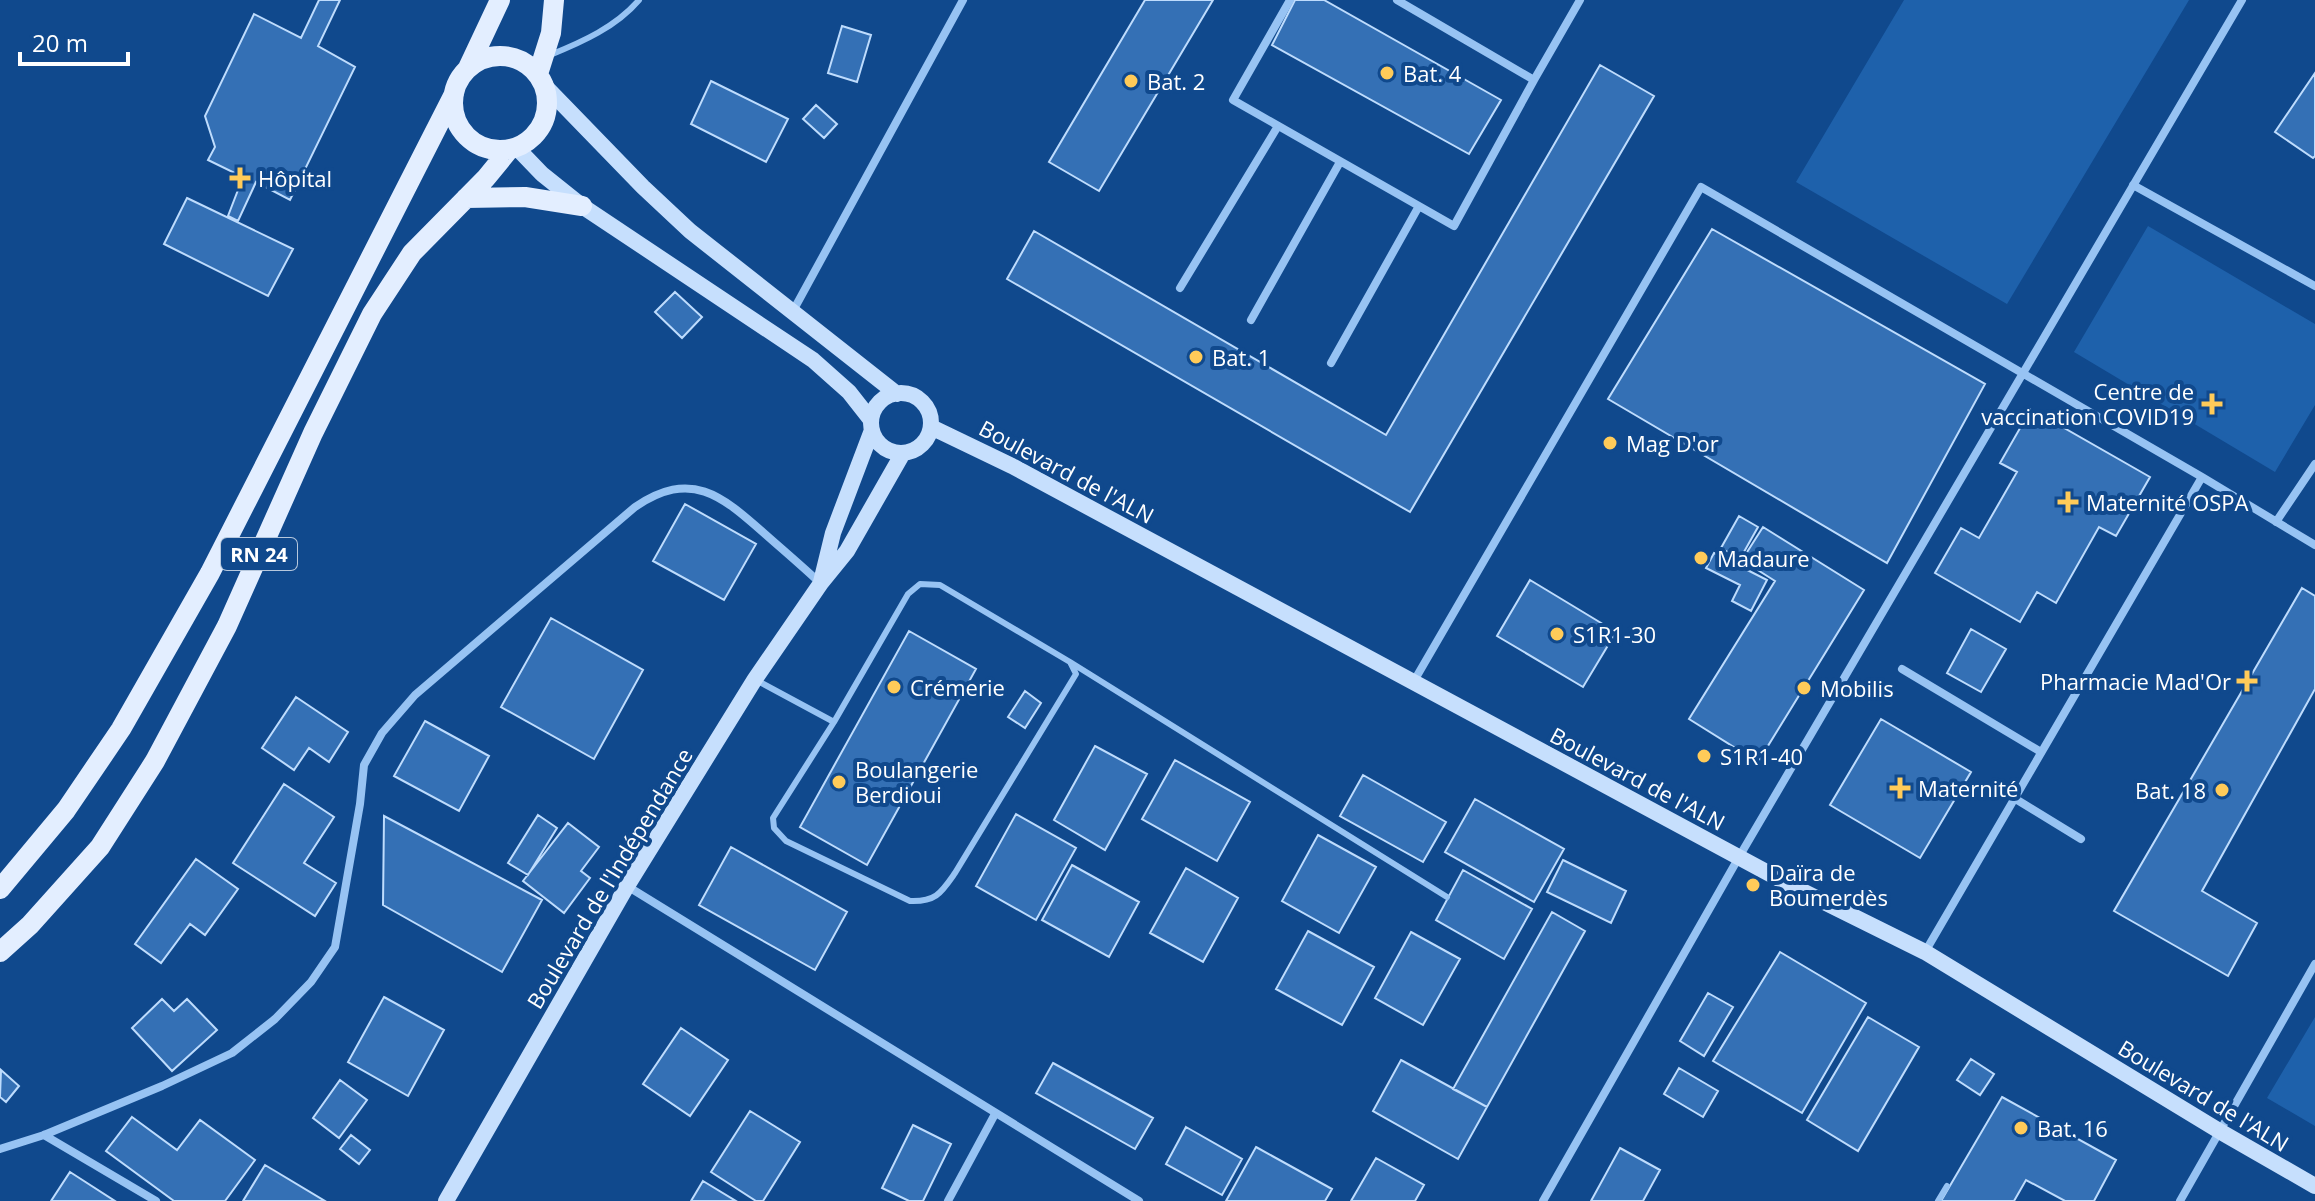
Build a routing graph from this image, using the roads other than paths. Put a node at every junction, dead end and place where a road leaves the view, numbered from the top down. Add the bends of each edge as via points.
1 (500, 0) edge
2 (554, 0) edge
3 (639, 0) edge
4 (963, 0) edge
5 (1290, 0) edge
6 (1397, 0) edge
7 (1580, 0) edge
8 (2242, 0) edge
9 (468, 68) junction
10 (542, 73) junction
11 (1534, 80) junction
12 (454, 94) junction
13 (1278, 126) junction
14 (512, 149) junction
15 (1340, 162) junction
16 (2133, 185) junction
17 (466, 198) junction
18 (582, 206) junction
19 (1419, 206) junction
20 (2315, 286) edge
21 (1180, 288) dead end
22 (792, 312) junction
23 (1251, 320) dead end
24 (1331, 363) dead end
25 (2021, 373) junction
26 (897, 394) junction
27 (871, 425) junction
28 (931, 427) junction
29 (903, 453) junction
30 (2315, 464) edge
31 (2202, 477) junction
32 (2276, 522) junction
33 (2315, 545) edge
34 (821, 583) junction
35 (1070, 662) junction
36 (1902, 669) dead end
37 (755, 679) junction
38 (1414, 681) junction
39 (834, 722) junction
40 (2041, 752) junction
41 (2014, 798) junction
42 (2081, 839) dead end
43 (1739, 857) junction
44 (627, 886) junction
45 (0, 889) edge
46 (1447, 897) dead end
47 (0, 952) edge
48 (1925, 952) junction
49 (2315, 964) edge
50 (995, 1114) junction
51 (2221, 1132) junction
52 (44, 1135) junction
53 (0, 1149) edge
54 (1947, 1186) dead end
55 (2315, 1186) edge
56 (156, 1201) edge
57 (446, 1201) edge
58 (948, 1201) edge
59 (1139, 1201) edge
60 (1543, 1201) edge
61 (1938, 1201) edge
62 (2180, 1201) edge

1 - 9 main road
2 - 10 main road
3 - 10 lane
4 - 22 street
5 - 13 street via 1233,100
6 - 11 street
7 - 11 street
8 - 16 street
9 - 10 main road via 496,56 511,57
9 - 12 main road
10 - 14 main road via 548,104 544,123 533,138
10 - 22 main road via 643,187
11 - 19 street via 1454,226
12 - 14 main road via 457,124 466,136 492,150
12 - 45 main road, RN 24 via 195,599 121,729 66,810
13 - 15 street
13 - 21 street
14 - 17 main road, RN 24
14 - 18 main road
15 - 19 street
15 - 23 street
16 - 20 street
16 - 25 street
17 - 18 main road via 525,197
17 - 47 main road, RN 24 via 412,253 372,314 227,626 155,761 100,847
18 - 27 main road via 813,360 849,392
19 - 24 street
22 - 26 main road
25 - 31 street
25 - 38 street via 1701,187
25 - 43 street
26 - 27 main road via 880,402
26 - 28 main road via 922,402
27 - 29 main road via 880,445
27 - 34 main road, Boulevard de l'Indépendance via 829,544
28 - 29 main road via 924,442
28 - 38 main road, Boulevard de l'ALN
29 - 34 main road, Boulevard de l'Indépendance via 853,542
30 - 32 street
31 - 32 street
31 - 40 street
32 - 33 street
34 - 37 main road, Boulevard de l'Indépendance
34 - 52 street via 737,509 705,491 668,491 635,507 415,695 382,733 364,765 335,947 311,982 232,1053
35 - 39 lane via 940,585 920,584 908,594
35 - 39 lane via 1076,674 955,873 928,902 910,901 786,841 774,828 773,818
35 - 46 lane
36 - 40 street
37 - 39 lane
37 - 44 main road, Boulevard de l'Indépendance
38 - 43 main road, Boulevard de l'ALN
40 - 41 street
41 - 42 street
41 - 48 street
43 - 48 main road, Boulevard de l'ALN
43 - 60 street
44 - 50 street
44 - 57 main road, Boulevard de l'Indépendance
48 - 51 main road, Boulevard de l'ALN
49 - 51 street
50 - 58 street
50 - 59 street
51 - 55 main road, Boulevard de l'ALN
51 - 62 street
52 - 53 street
52 - 56 street
54 - 61 lane

